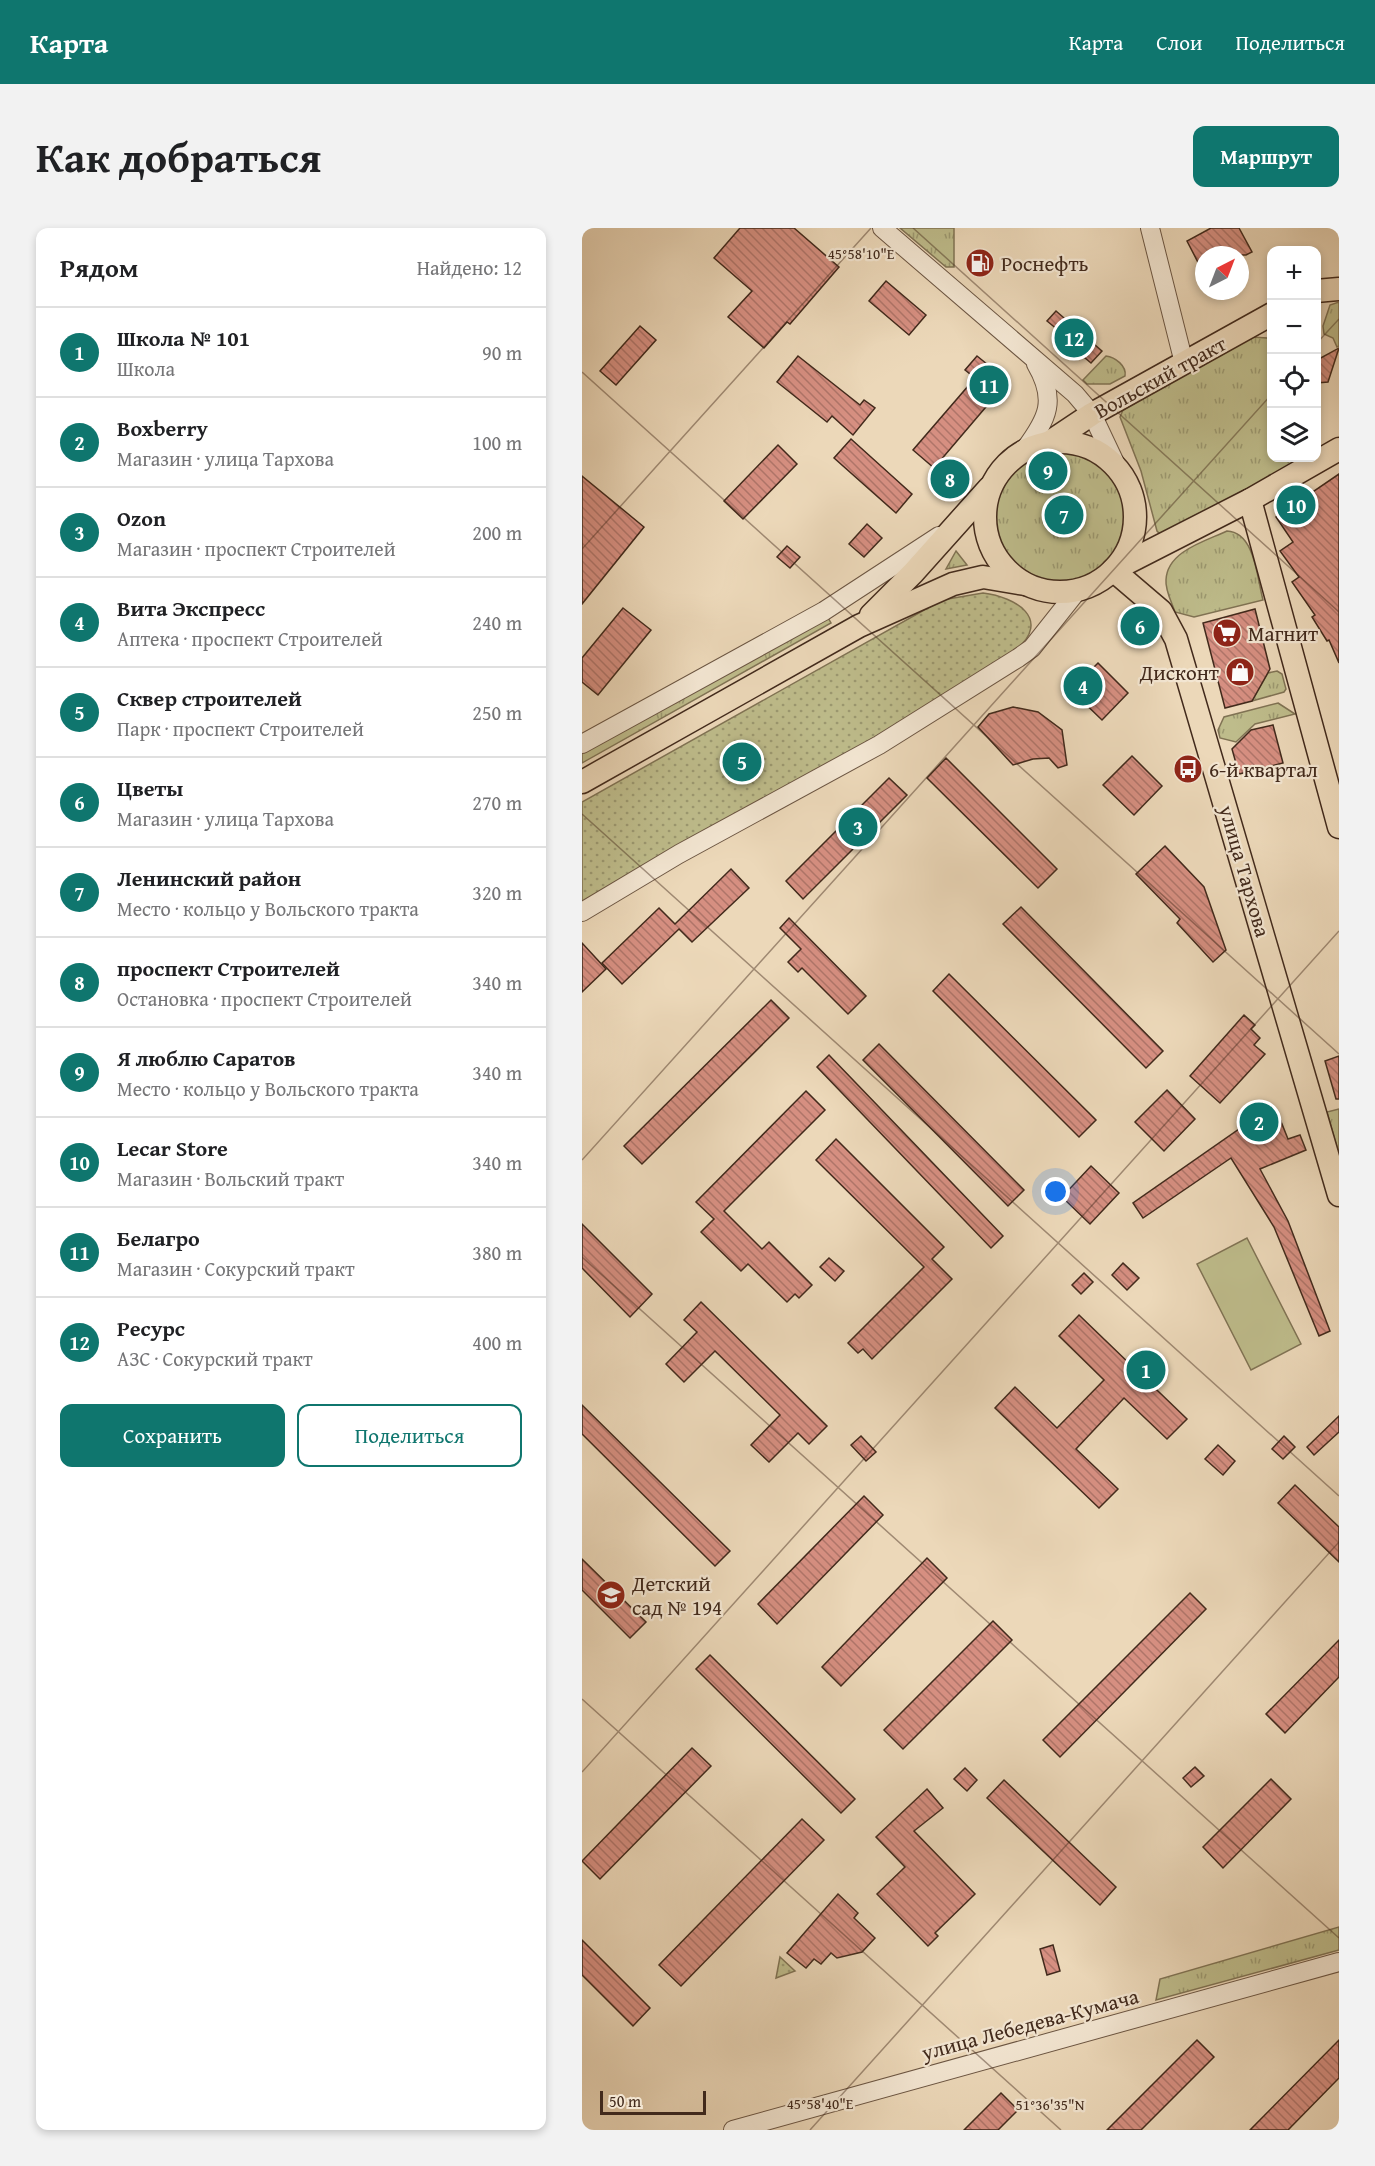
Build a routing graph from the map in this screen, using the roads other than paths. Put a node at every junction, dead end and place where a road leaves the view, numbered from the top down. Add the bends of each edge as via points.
1 (882, 228) edge
2 (1150, 228) edge
3 (1339, 278) edge
4 (1321, 289) edge
5 (1339, 289) edge
6 (1321, 291) edge
7 (1267, 317) edge
8 (1029, 353) junction
9 (1184, 363) junction
10 (1092, 414) junction
11 (1050, 442) junction
12 (1025, 449) junction
13 (1339, 449) edge
14 (1118, 469) junction
15 (990, 487) junction
16 (1250, 500) junction
17 (953, 527) junction
18 (1113, 570) junction
19 (1025, 584) junction
20 (1078, 590) junction
21 (859, 626) junction
22 (582, 744) edge
23 (582, 782) edge
24 (1339, 827) edge
25 (582, 912) edge
26 (1339, 1195) edge
27 (1339, 1962) edge
28 (733, 2130) edge

1 - 8 street
2 - 9 street
3 - 4 street
5 - 6 main road
7 - 9 main road, Вольский тракт
8 - 10 street via 1063,381
8 - 12 street via 1047,382 1049,407 1041,428
9 - 10 main road, Вольский тракт
10 - 11 main road, Вольский тракт
10 - 14 street
11 - 12 main road
11 - 14 main road via 1087,447
12 - 15 main road via 999,472
13 - 16 main road
14 - 18 main road via 1133,497 1134,529 1127,551
15 - 17 main road
15 - 19 main road via 984,518 989,542 1000,563
16 - 18 main road
16 - 24 main road
17 - 21 main road
17 - 22 street via 824,611
18 - 20 main road via 1098,583
18 - 26 main road, улица Тархова via 1161,611 1176,639
19 - 20 main road via 1051,591
19 - 21 main road via 998,578 970,579
20 - 25 street via 1032,648 1018,658 879,745
21 - 23 main road
27 - 28 street, улица Лебедева-Кумача

